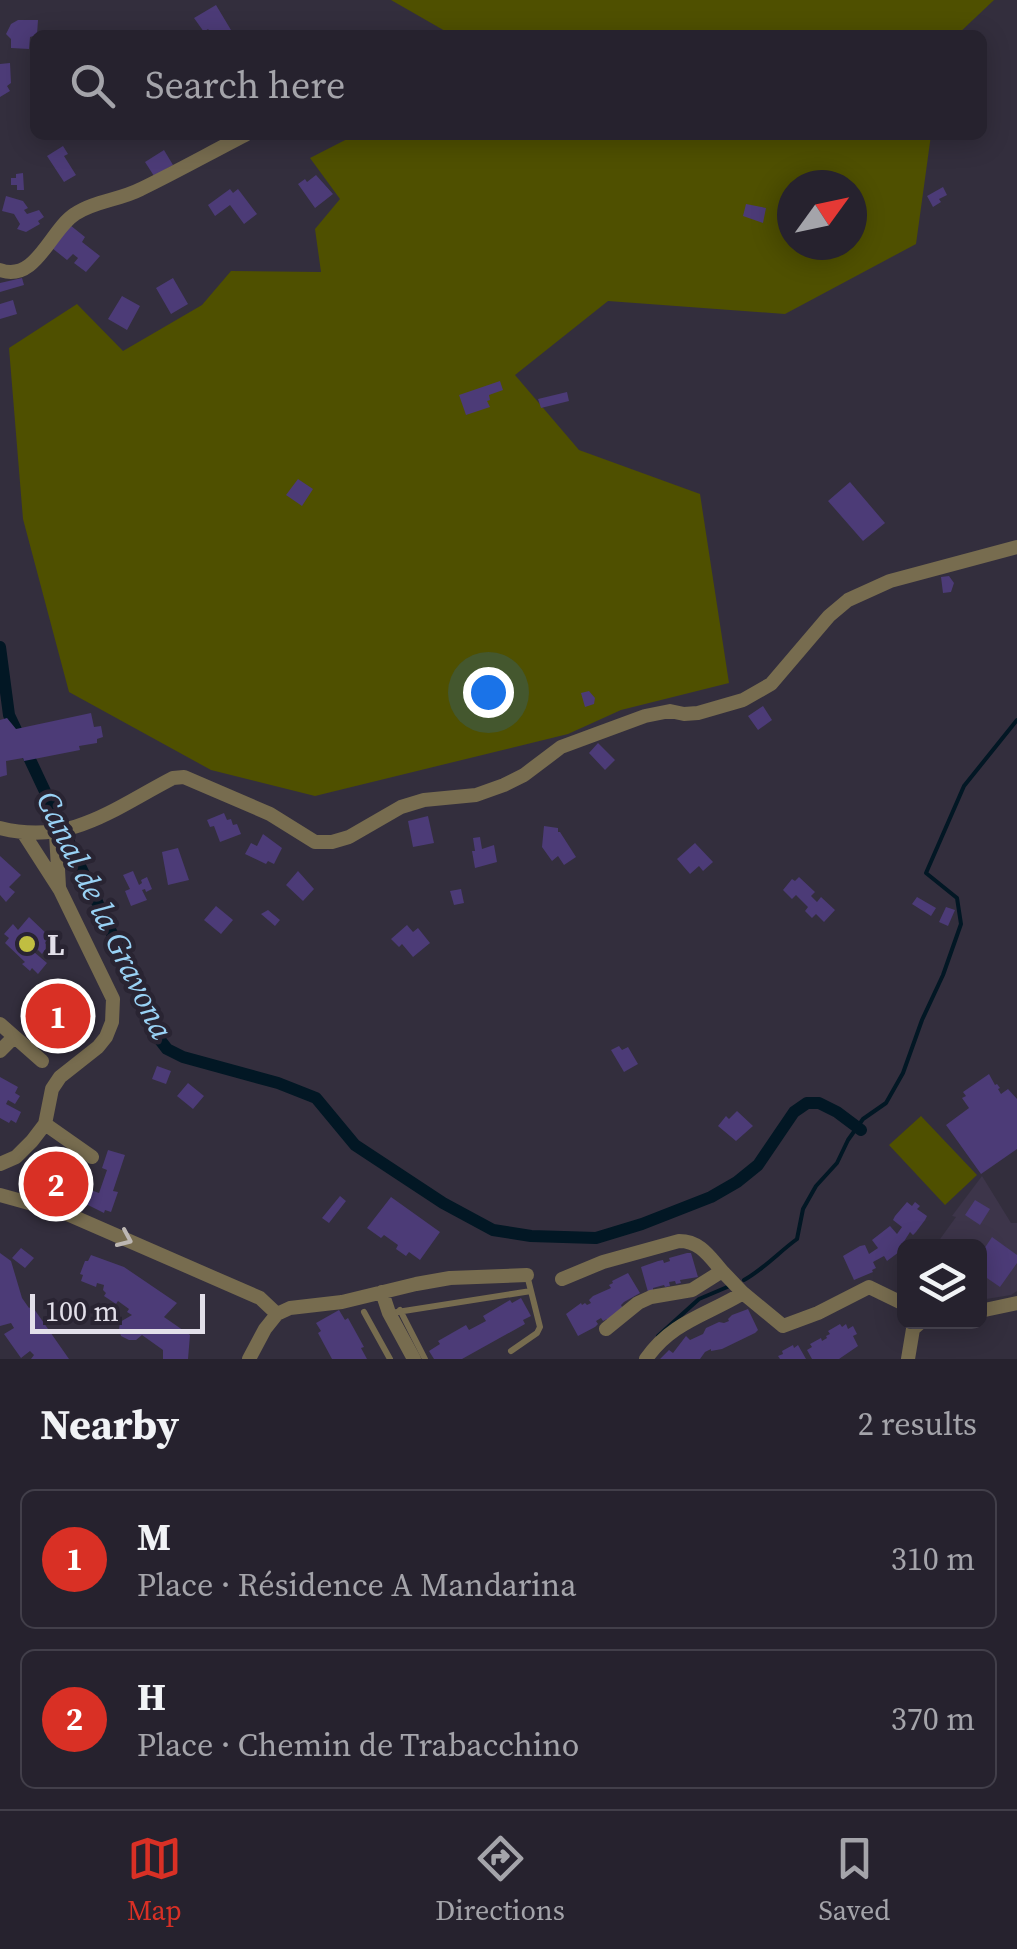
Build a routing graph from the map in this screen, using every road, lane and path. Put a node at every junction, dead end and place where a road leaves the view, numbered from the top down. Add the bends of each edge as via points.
1 (235, 140) edge
2 (0, 270) edge
3 (1017, 547) edge
4 (0, 828) edge
5 (56, 833) junction
6 (24, 834) junction
7 (60, 890) junction
8 (0, 1024) edge
9 (14, 1037) junction
10 (0, 1051) edge
11 (42, 1062) dead end
12 (45, 1124) junction
13 (92, 1157) dead end
14 (1, 1162) edge
15 (0, 1195) edge
16 (722, 1270) junction
17 (528, 1275) joint
18 (562, 1279) dead end
19 (531, 1291) junction
20 (382, 1292) junction
21 (743, 1293) junction
22 (897, 1301) edge
23 (1017, 1302) edge
24 (987, 1309) edge
25 (364, 1312) dead end
26 (394, 1312) junction
27 (277, 1314) junction
28 (606, 1329) dead end
29 (913, 1329) edge
30 (511, 1350) dead end
31 (249, 1359) edge
32 (390, 1359) edge
33 (414, 1359) edge
34 (426, 1359) edge
35 (646, 1359) edge
36 (908, 1359) edge

1 - 2 street via 138,191 81,210 24,270
3 - 5 street via 890,580 848,600 770,684 744,700 698,713 645,716 560,747 504,785 401,807 332,842 315,842 270,814 184,777
4 - 6 street
5 - 6 street
5 - 7 street
6 - 7 street
7 - 12 street via 113,999 112,1022 98,1046 52,1089
8 - 9 street
9 - 10 street
9 - 11 street
12 - 13 street
12 - 14 street via 16,1157
15 -> 27 street via 65,1213 260,1298
16 - 18 street via 700,1246 679,1241
16 - 21 street
16 - 28 street via 692,1290 651,1296
17 - 19 lane
17 - 20 street via 450,1278
19 - 26 lane
19 - 30 lane via 538,1333
20 - 26 street
20 - 27 street
21 - 22 street via 783,1326 869,1287
21 - 35 street via 677,1327
23 - 24 street
25 - 32 lane
26 - 33 street
26 - 34 lane
27 - 31 street
29 - 36 street

